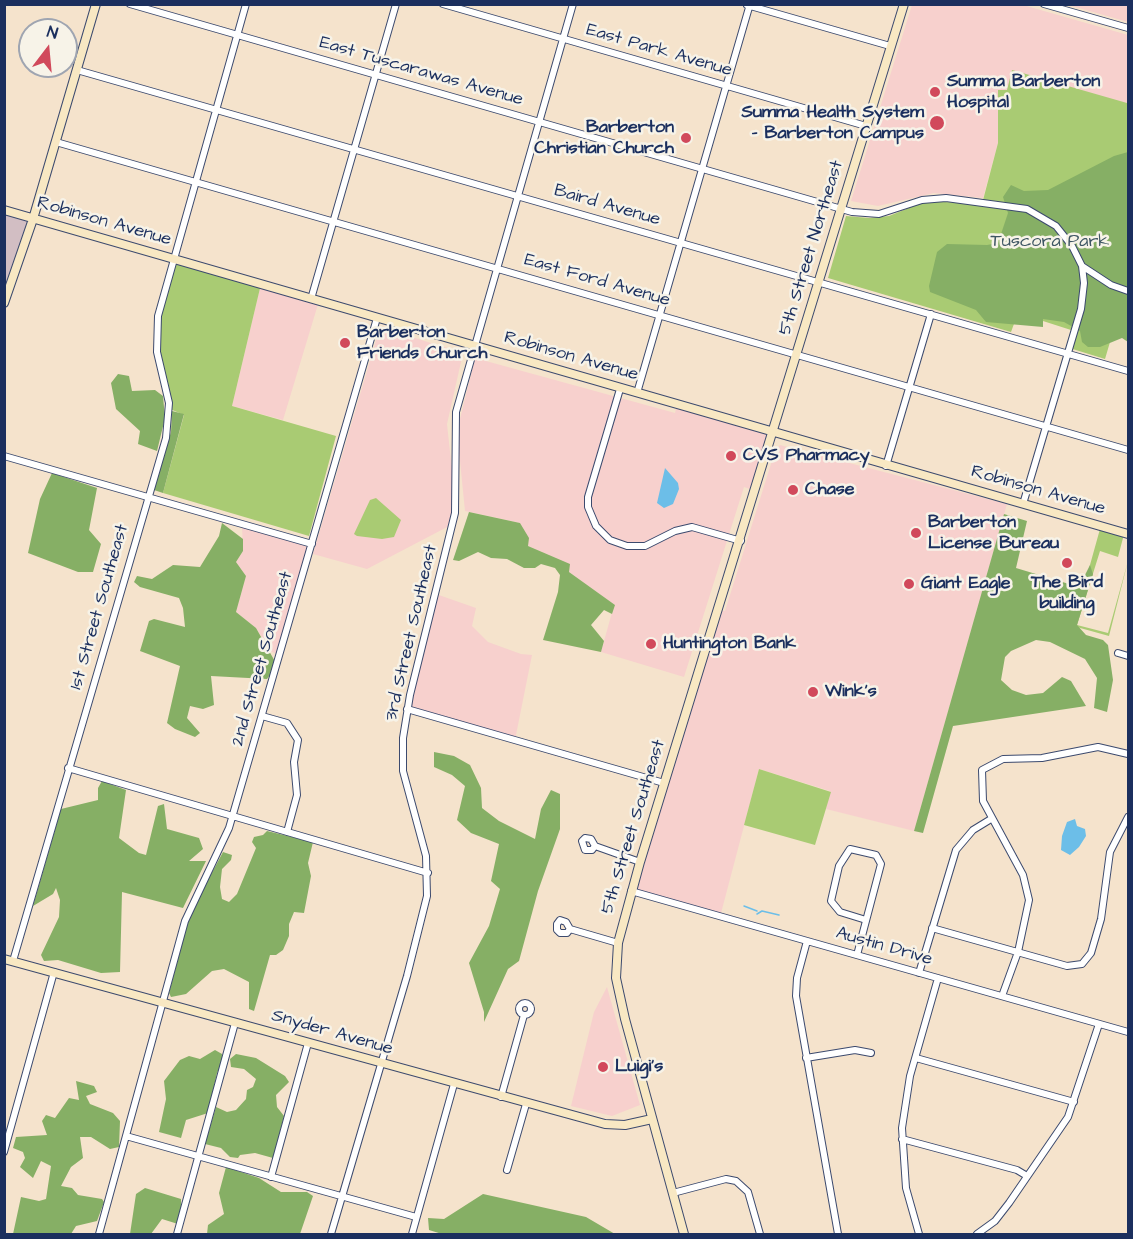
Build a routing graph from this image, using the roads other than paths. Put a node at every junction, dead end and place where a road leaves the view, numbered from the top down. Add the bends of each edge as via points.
1 (96, 4) edge
2 (130, 4) edge
3 (246, 4) edge
4 (396, 4) edge
5 (443, 4) edge
6 (573, 4) edge
7 (904, 4) edge
8 (1044, 4) edge
9 (748, 5) edge
10 (1128, 28) edge
11 (237, 35) junction
12 (563, 39) junction
13 (890, 46) junction
14 (78, 67) edge
15 (78, 70) edge
16 (375, 75) junction
17 (75, 78) edge
18 (726, 86) junction
19 (216, 110) junction
20 (539, 122) junction
21 (866, 126) junction
22 (56, 142) junction
23 (354, 149) junction
24 (702, 168) junction
25 (195, 182) junction
26 (517, 196) junction
27 (841, 208) junction
28 (4, 210) edge
29 (33, 219) junction
30 (333, 222) junction
31 (680, 242) junction
32 (173, 259) junction
33 (1082, 266) junction
34 (496, 268) junction
35 (818, 282) junction
36 (1128, 291) edge
37 (311, 299) junction
38 (4, 303) edge
39 (931, 314) junction
40 (660, 315) junction
41 (377, 318) junction
42 (474, 346) junction
43 (796, 354) junction
44 (1068, 354) junction
45 (1128, 371) edge
46 (909, 387) junction
47 (620, 389) junction
48 (637, 393) junction
49 (1047, 426) junction
50 (773, 433) junction
51 (1128, 450) edge
52 (4, 456) edge
53 (886, 466) junction
54 (148, 499) junction
55 (1023, 504) junction
56 (1128, 534) edge
57 (741, 541) junction
58 (312, 544) junction
59 (1118, 653) dead end
60 (1128, 656) edge
61 (407, 709) junction
62 (261, 716) junction
63 (1128, 754) edge
64 (68, 768) junction
65 (664, 783) junction
66 (232, 816) junction
67 (1128, 817) edge
68 (991, 819) junction
69 (287, 832) junction
70 (595, 846) dead end
71 (640, 861) junction
72 (428, 873) junction
73 (631, 891) junction
74 (866, 920) junction
75 (932, 928) junction
76 (570, 929) dead end
77 (807, 941) junction
78 (618, 943) junction
79 (1018, 952) junction
80 (857, 955) junction
81 (9, 960) edge
82 (54, 972) junction
83 (919, 973) junction
84 (938, 978) junction
85 (1002, 996) junction
86 (162, 1002) junction
87 (524, 1015) dead end
88 (235, 1023) junction
89 (1099, 1024) junction
90 (1128, 1032) edge
91 (308, 1043) junction
92 (871, 1053) dead end
93 (806, 1058) junction
94 (916, 1058) junction
95 (380, 1063) junction
96 (454, 1084) junction
97 (501, 1097) junction
98 (1074, 1102) junction
99 (526, 1104) junction
100 (652, 1119) junction
101 (126, 1136) junction
102 (902, 1139) junction
103 (4, 1152) edge
104 (198, 1157) junction
105 (507, 1170) dead end
106 (1027, 1176) junction
107 (271, 1177) junction
108 (673, 1193) junction
109 (343, 1197) junction
110 (417, 1217) junction
111 (99, 1234) edge
112 (177, 1234) edge
113 (331, 1234) edge
114 (412, 1234) edge
115 (684, 1234) edge
116 (760, 1234) edge
117 (838, 1234) edge
118 (919, 1234) edge
119 (977, 1234) edge

1 - 14 main road
2 - 11 street, East Tuscarawas Avenue
3 - 11 street, 1st Street Southeast
4 - 16 street
5 - 12 street, East Park Avenue
6 - 12 street, 3rd Street Southeast
7 - 13 main road, 5th Street Northeast
8 - 10 street
9 - 13 street
9 - 18 street
11 - 16 street, East Tuscarawas Avenue
11 - 19 street, 1st Street Southeast
12 - 18 street, East Park Avenue
12 - 20 street, 3rd Street Southeast
13 - 21 main road, 5th Street Northeast
15 - 19 street, Baird Avenue
16 - 20 street, East Tuscarawas Avenue
16 - 23 street
17 - 22 main road
18 - 21 street, East Park Avenue
18 - 24 street
19 - 23 street, Baird Avenue
19 - 25 street, 1st Street Southeast
20 - 24 street, East Tuscarawas Avenue
20 - 26 street, 3rd Street Southeast
21 - 27 main road, 5th Street Northeast
22 - 25 street, East Ford Avenue
22 - 29 main road
23 - 26 street, Baird Avenue
23 - 30 street
24 - 27 street, East Tuscarawas Avenue
24 - 31 street
25 - 30 street, East Ford Avenue
25 - 32 street, 1st Street Southeast
26 - 31 street, Baird Avenue
26 - 34 street, 3rd Street Southeast
27 - 33 street, East Tuscarawas Avenue via 879,214 922,200 946,198 1018,207 1037,213 1056,226
27 - 35 main road, 5th Street Northeast
28 - 29 main road, Robinson Avenue
29 - 32 main road, Robinson Avenue
29 - 38 main road
30 - 34 street, East Ford Avenue
30 - 37 street
31 - 35 street, Baird Avenue
31 - 40 street
32 - 37 main road, Robinson Avenue
32 - 54 street, 1st Street Southeast via 156,326 169,418
33 - 36 street, East Tuscarawas Avenue
33 - 44 street via 1081,309
34 - 40 street, East Ford Avenue
34 - 42 street, 3rd Street Southeast
35 - 39 street, Baird Avenue
35 - 43 main road, 5th Street Northeast
37 - 41 main road, Robinson Avenue
39 - 44 street, Baird Avenue
39 - 46 street
40 - 43 street, East Ford Avenue
40 - 48 street
41 - 42 main road, Robinson Avenue
41 - 58 street, 2nd Street Southeast
42 - 47 main road, Robinson Avenue
42 - 61 street, 3rd Street Southeast via 455,420 455,513
43 - 46 street, East Ford Avenue
43 - 50 main road, 5th Street Northeast
44 - 45 street, Baird Avenue
44 - 49 street
46 - 49 street, East Ford Avenue
46 - 53 street
47 - 48 main road, Robinson Avenue
47 - 57 street via 588,497 596,526 610,540 627,546 645,546 692,527
48 - 50 main road, Robinson Avenue
49 - 51 street, East Ford Avenue
49 - 55 street
50 - 53 main road, Robinson Avenue
50 - 57 main road, 5th Street Southeast
52 - 54 street
53 - 55 main road, Robinson Avenue
54 - 58 street
54 - 64 street, 1st Street Southeast
55 - 56 main road, Robinson Avenue
57 - 65 main road, 5th Street Southeast
58 - 62 street, 2nd Street Southeast
59 - 60 street
61 - 65 street
61 - 72 street, 3rd Street Southeast via 403,771
62 - 66 street, 2nd Street Southeast
62 - 69 street via 287,723 298,740 294,762 297,795
63 - 68 street via 1098,747 1042,758 1004,759 982,770 981,796
64 - 66 street
64 - 81 street, 1st Street Southeast
65 - 71 main road, 5th Street Southeast
66 - 69 street
66 - 86 street, 2nd Street Southeast via 188,911
67 - 79 street via 1109,857 1103,912 1086,960 1078,966
68 - 75 street via 968,835 956,850
68 - 79 street via 1023,875 1028,892 1027,922
69 - 72 street
70 - 71 street
71 - 73 main road, 5th Street Southeast
72 - 95 street, 3rd Street Southeast via 423,916
73 - 77 street, Austin Drive
73 - 78 main road, 5th Street Southeast
74 - 74 street via 881,864 876,855 850,849 839,866 831,901 840,912
74 - 80 street
75 - 79 street
75 - 83 street
76 - 78 street
77 - 80 street, Austin Drive
77 - 93 street via 796,991
78 - 100 main road, 5th Street Southeast via 618,988
79 - 85 street
80 - 83 street, Austin Drive
81 - 82 main road, Snyder Avenue
82 - 86 main road, Snyder Avenue
82 - 103 street
83 - 84 street, Austin Drive
84 - 85 street, Austin Drive
84 - 94 street
85 - 89 street, Austin Drive
86 - 88 main road, Snyder Avenue
86 - 101 street, 2nd Street Southeast
87 - 97 street
88 - 91 main road, Snyder Avenue
88 - 104 street
89 - 90 street, Austin Drive
89 - 98 street
91 - 95 main road, Snyder Avenue
91 - 107 street
92 - 93 street via 855,1050
93 - 117 street
94 - 98 street
94 - 102 street via 907,1091
95 - 96 main road, Snyder Avenue
95 - 109 street, 3rd Street Southeast
96 - 97 main road, Snyder Avenue
96 - 110 street
97 - 99 main road, Snyder Avenue
98 - 106 street
99 - 100 main road, Snyder Avenue via 605,1124 625,1125
99 - 105 street
100 - 108 main road, 5th Street Southeast
101 - 104 street
101 - 111 street, 2nd Street Southeast
102 - 106 street
102 - 118 street via 906,1188
104 - 107 street
104 - 112 street
106 - 119 street via 1002,1213
107 - 109 street
108 - 115 main road, 5th Street Southeast
108 - 116 street via 726,1179 735,1182 748,1192
109 - 110 street
109 - 113 street, 3rd Street Southeast
110 - 114 street

